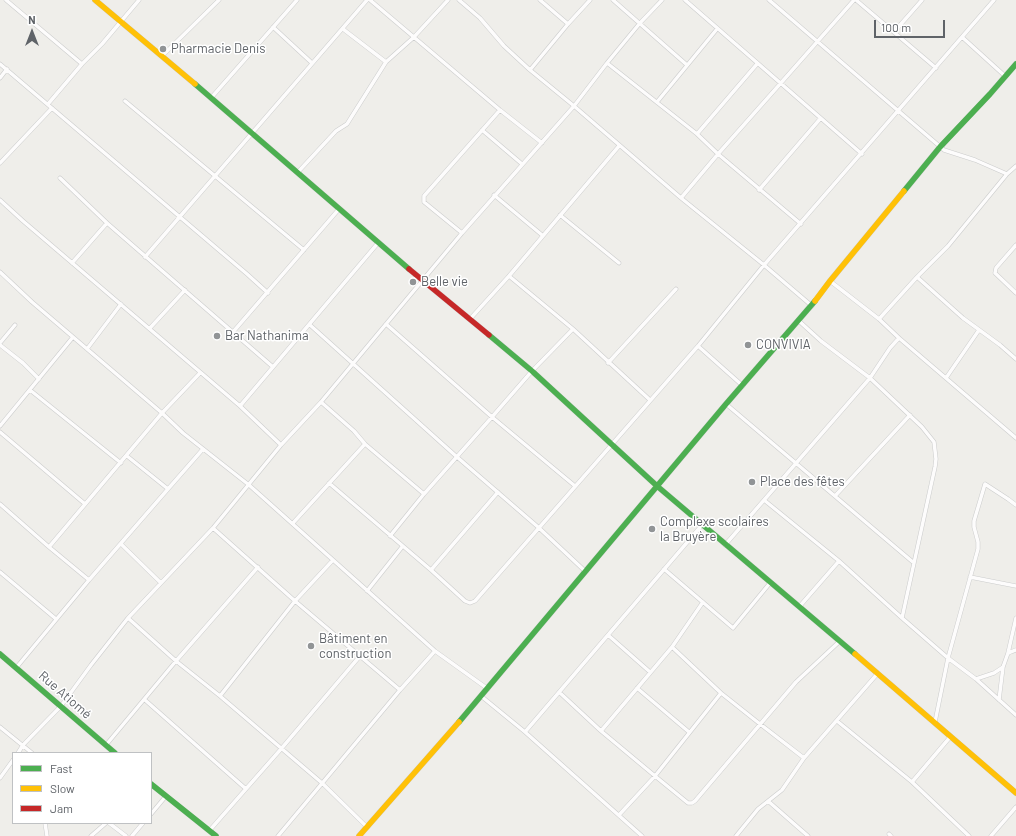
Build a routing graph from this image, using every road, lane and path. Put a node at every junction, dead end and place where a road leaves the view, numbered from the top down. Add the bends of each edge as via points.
1 (6, 0) edge
2 (95, 0) edge
3 (139, 0) edge
4 (219, 0) edge
5 (297, 0) edge
6 (368, 0) edge
7 (446, 0) edge
8 (459, 0) edge
9 (540, 0) edge
10 (590, 0) edge
11 (613, 0) edge
12 (662, 0) edge
13 (685, 0) edge
14 (769, 0) edge
15 (855, 0) edge
16 (922, 0) edge
17 (994, 0) edge
18 (120, 22) junction
19 (640, 23) junction
20 (568, 24) junction
21 (273, 26) junction
22 (342, 29) junction
23 (716, 29) junction
24 (894, 32) junction
25 (414, 38) junction
26 (962, 38) junction
27 (818, 42) junction
28 (162, 56) junction
29 (386, 62) junction
30 (312, 63) junction
31 (607, 63) junction
32 (0, 64) edge
33 (82, 64) junction
34 (757, 64) junction
35 (1016, 64) edge
36 (687, 65) junction
37 (936, 68) junction
38 (7, 69) junction
39 (530, 70) junction
40 (1005, 76) junction
41 (0, 78) edge
42 (780, 84) junction
43 (211, 98) junction
44 (125, 101) dead end
45 (657, 102) junction
46 (48, 104) junction
47 (574, 106) junction
48 (52, 108) junction
49 (500, 110) junction
50 (898, 111) junction
51 (820, 118) junction
52 (482, 130) junction
53 (252, 132) junction
54 (698, 134) junction
55 (542, 143) junction
56 (619, 146) junction
57 (940, 147) junction
58 (718, 154) junction
59 (862, 154) junction
60 (0, 163) edge
61 (522, 164) junction
62 (1016, 166) edge
63 (298, 172) junction
64 (1007, 174) junction
65 (215, 177) junction
66 (60, 178) dead end
67 (759, 190) junction
68 (494, 195) junction
69 (682, 198) junction
70 (0, 200) edge
71 (339, 209) junction
72 (560, 215) junction
73 (180, 217) junction
74 (107, 223) junction
75 (801, 224) junction
76 (462, 233) junction
77 (542, 235) junction
78 (378, 243) junction
79 (1016, 245) edge
80 (304, 250) junction
81 (145, 257) junction
82 (72, 263) junction
83 (619, 263) dead end
84 (764, 265) junction
85 (0, 272) edge
86 (509, 276) junction
87 (917, 277) junction
88 (423, 281) junction
89 (830, 281) junction
90 (676, 289) dead end
91 (185, 290) junction
92 (268, 293) junction
93 (1016, 293) edge
94 (121, 304) junction
95 (812, 306) junction
96 (879, 319) junction
97 (470, 320) junction
98 (799, 320) junction
99 (386, 324) junction
100 (15, 325) dead end
101 (310, 325) junction
102 (150, 328) junction
103 (573, 329) junction
104 (980, 330) junction
105 (233, 332) junction
106 (73, 337) junction
107 (899, 338) junction
108 (0, 344) edge
109 (698, 346) junction
110 (87, 349) junction
111 (1016, 359) edge
112 (352, 363) junction
113 (608, 363) junction
114 (273, 368) junction
115 (532, 371) junction
116 (200, 373) junction
117 (870, 378) junction
118 (946, 378) junction
119 (39, 379) junction
120 (743, 386) junction
121 (30, 390) junction
122 (650, 400) junction
123 (321, 402) junction
124 (726, 404) junction
125 (240, 406) junction
126 (162, 413) junction
127 (910, 415) junction
128 (492, 417) junction
129 (0, 426) edge
130 (0, 432) edge
131 (1016, 438) edge
132 (365, 444) junction
133 (611, 444) junction
134 (281, 445) junction
135 (204, 449) junction
136 (127, 456) junction
137 (456, 457) junction
138 (121, 463) junction
139 (796, 463) junction
140 (329, 484) junction
141 (249, 485) junction
142 (574, 486) junction
143 (657, 486) junction
144 (168, 489) junction
145 (498, 492) junction
146 (424, 494) junction
147 (835, 496) junction
148 (764, 500) junction
149 (85, 504) junction
150 (1016, 505) edge
151 (1, 506) edge
152 (293, 523) junction
153 (702, 525) junction
154 (213, 528) junction
155 (538, 528) junction
156 (390, 536) junction
157 (121, 544) junction
158 (725, 545) junction
159 (49, 547) junction
160 (402, 547) junction
161 (333, 560) junction
162 (839, 562) junction
163 (914, 563) junction
164 (258, 567) junction
165 (664, 569) junction
166 (430, 570) junction
167 (0, 572) edge
168 (586, 572) junction
169 (970, 577) junction
170 (89, 580) junction
171 (161, 583) junction
172 (770, 583) junction
173 (1016, 586) edge
174 (367, 591) junction
175 (296, 601) junction
176 (702, 602) junction
177 (799, 607) junction
178 (128, 618) junction
179 (902, 618) junction
180 (1016, 618) edge
181 (56, 619) junction
182 (608, 635) junction
183 (840, 641) junction
184 (672, 647) junction
185 (1016, 650) edge
186 (435, 651) junction
187 (1008, 653) junction
188 (0, 654) edge
189 (360, 656) junction
190 (948, 658) junction
191 (176, 660) junction
192 (1003, 667) junction
193 (16, 668) junction
194 (650, 672) junction
195 (878, 673) junction
196 (976, 679) junction
197 (637, 688) junction
198 (488, 689) junction
199 (400, 690) junction
200 (559, 692) junction
201 (722, 693) junction
202 (220, 696) junction
203 (481, 696) junction
204 (145, 700) junction
205 (999, 700) junction
206 (61, 706) junction
207 (1016, 715) edge
208 (837, 722) junction
209 (935, 722) junction
210 (760, 724) junction
211 (0, 728) edge
212 (601, 730) junction
213 (525, 732) junction
214 (689, 732) junction
215 (951, 736) junction
216 (23, 745) junction
217 (106, 745) junction
218 (281, 749) junction
219 (19, 752) edge
220 (31, 752) edge
221 (114, 752) edge
222 (804, 758) junction
223 (12, 761) edge
224 (654, 776) junction
225 (0, 778) edge
226 (912, 782) junction
227 (322, 783) junction
228 (152, 785) edge
229 (246, 789) junction
230 (1016, 793) edge
231 (166, 796) junction
232 (768, 801) junction
233 (1016, 807) edge
234 (152, 813) edge
235 (619, 815) junction
236 (44, 824) edge
237 (105, 824) edge
238 (110, 824) edge
239 (142, 824) edge
240 (367, 827) junction
241 (99, 830) junction
242 (209, 831) junction
243 (47, 836) edge
244 (91, 836) edge
245 (101, 836) edge
246 (126, 836) edge
247 (132, 836) edge
248 (216, 836) edge
249 (278, 836) edge
250 (359, 836) edge
251 (642, 836) edge
252 (736, 836) edge
253 (808, 836) edge
254 (969, 836) edge
255 (991, 836) edge

1 - 33 street
2 - 18 street
3 - 18 street
4 - 28 street
5 - 21 street
6 - 22 street
6 - 25 street
7 - 25 street
8 - 39 street
9 - 20 street
10 - 20 street
11 - 19 street
12 - 19 street
13 - 23 street
14 - 27 street
15 - 24 street
15 - 27 street
16 - 24 street
17 - 26 street
18 - 28 street
18 - 33 street
19 - 31 street
19 - 36 street
20 - 39 street
21 - 30 street
21 - 43 street
22 - 29 street
22 - 30 street
23 - 34 street
23 - 36 street
24 - 37 street
25 - 29 street
25 - 49 street
26 - 37 street
26 - 40 street
27 - 42 street
27 - 50 street
28 - 43 street
29 - 63 street via 347,124 336,131
30 - 53 street
31 - 45 street
31 - 47 street
32 - 38 street
33 - 46 street
34 - 42 street
34 - 54 street
35 - 40 street
36 - 45 street
37 - 50 street
38 - 41 street
38 - 46 street
39 - 47 street
40 - 57 street
42 - 51 street
42 - 58 street
43 - 53 street
44 - 65 street
45 - 54 street
46 - 48 street
47 - 55 street
47 - 56 street
48 - 60 street
48 - 73 street
49 - 52 street
49 - 55 street
50 - 57 street
50 - 59 street
51 - 59 street
51 - 67 street
52 - 61 street
52 - 76 street via 424,196 424,202
53 - 63 street
53 - 65 street
54 - 58 street
55 - 61 street
56 - 69 street
56 - 72 street
57 - 64 street
57 - 89 street
58 - 67 street
58 - 69 street
59 - 75 street
61 - 68 street
62 - 64 street
63 - 71 street
64 - 87 street via 948,246
65 - 73 street
65 - 80 street
66 - 74 street
67 - 75 street
68 - 76 street
68 - 77 street
69 - 84 street
70 - 82 street
71 - 78 street
71 - 80 street
72 - 77 street
72 - 83 street
73 - 81 street
73 - 92 street
74 - 81 street
74 - 82 street
75 - 84 street
76 - 88 street
77 - 86 street
78 - 88 street
78 - 101 street
79 - 93 street via 996,268 995,273
80 - 92 street
81 - 91 street
82 - 94 street
84 - 95 street
84 - 109 street
85 - 106 street
86 - 97 street
86 - 103 street
87 - 96 street
87 - 104 street
88 - 97 street
88 - 99 street
89 - 95 street
89 - 96 street
90 - 113 street
91 - 102 street
91 - 105 street
92 - 105 street
94 - 102 street
94 - 110 street
95 - 98 street
96 - 107 street
97 - 115 street
98 - 117 street via 821,341
98 - 120 street
99 - 112 street
99 - 128 street
100 - 108 street
101 - 112 street
101 - 114 street
102 - 116 street
103 - 113 street
103 - 115 street
104 - 111 street
104 - 118 street
105 - 114 street
106 - 110 street
106 - 119 street
107 - 117 street
107 - 118 street
108 - 119 street
109 - 120 street
109 - 122 street
110 - 126 street
112 - 123 street
112 - 137 street
113 - 122 street
114 - 125 street
115 - 128 street
115 - 133 street
116 - 125 street
116 - 126 street
117 - 127 street
117 - 139 street
118 - 131 street
119 - 121 street
120 - 124 street
121 - 129 street
121 - 138 street
122 - 133 street
123 - 132 street
123 - 134 street
124 - 139 street
124 - 143 street
125 - 134 street
126 - 135 street
126 - 136 street
127 - 147 street
127 - 163 street via 934,442 936,459
128 - 137 street
128 - 142 street
130 - 149 street
132 - 140 street
132 - 146 street
133 - 142 street
133 - 143 street
134 - 141 street
135 - 141 street
135 - 144 street
136 - 138 street
136 - 144 street
137 - 145 street
137 - 146 street
138 - 149 street
139 - 147 street
139 - 148 street
140 - 152 street
140 - 156 street
141 - 152 street
141 - 154 street
142 - 155 street
143 - 153 street
143 - 168 street
144 - 157 street
145 - 155 street
145 - 166 street
146 - 156 street
147 - 163 street
148 - 158 street
148 - 162 street
149 - 159 street
150 - 169 street via 984,484 975,515 974,527 979,544
151 - 159 street
152 - 161 street
153 - 158 street
153 - 165 street
154 - 164 street
154 - 171 street
155 - 166 street via 474,601 465,601
155 - 168 street
156 - 160 street
157 - 170 street
157 - 171 street
158 - 172 street
159 - 170 street
160 - 166 street
160 - 174 street
161 - 174 street
161 - 175 street
162 - 177 street
162 - 179 street
163 - 179 street
164 - 175 street
164 - 191 street
165 - 176 street
165 - 182 street
167 - 181 street
168 - 198 street
169 - 173 street
169 - 190 street
170 - 181 street
171 - 178 street
172 - 176 street via 733,628
172 - 177 street
174 - 186 street
175 - 189 street
175 - 202 street
176 - 184 street
177 - 183 street
178 - 191 street
178 - 206 street
179 - 190 street
180 - 187 street
181 - 193 street
182 - 194 street
182 - 200 street
183 - 195 street
183 - 210 street via 796,682
184 - 194 street
184 - 201 street
185 - 187 street
186 - 198 street
186 - 199 street
187 - 192 street
188 - 193 street, Rue Atiomé
189 - 199 street
189 - 218 street
190 - 196 street
190 - 209 street
191 - 202 street
191 - 204 street
192 - 196 street
192 - 205 street
193 - 206 street, Rue Atiomé
194 - 197 street
195 - 208 street
195 - 209 street
196 - 205 street
197 - 212 street
197 - 214 street
198 - 203 street
199 - 227 street
200 - 212 street
200 - 213 street
201 - 210 street
201 - 214 street
202 - 218 street
203 - 213 street
203 - 240 street
204 - 217 street
204 - 229 street
205 - 207 street
206 - 216 street
206 - 217 street, Rue Atiomé
208 - 222 street
208 - 226 street
209 - 215 street
210 - 222 street
210 - 224 street via 695,802 688,803
211 - 216 street
212 - 224 street
213 - 235 street
214 - 224 street
215 - 226 street
215 - 230 street
216 - 219 street
216 - 220 street
217 - 221 street, Rue Atiomé
218 - 227 street
218 - 229 street
222 - 232 street via 782,790
223 - 225 street
224 - 235 street
226 - 254 street
227 - 240 street
227 - 249 street
228 - 231 street
229 - 242 street
231 - 234 street
231 - 242 street
232 - 252 street
232 - 253 street
233 - 255 street
235 - 251 street
236 - 243 street
237 - 241 street
238 - 246 street
239 - 247 street
240 - 250 street
241 - 244 street
241 - 245 street
242 - 248 street

